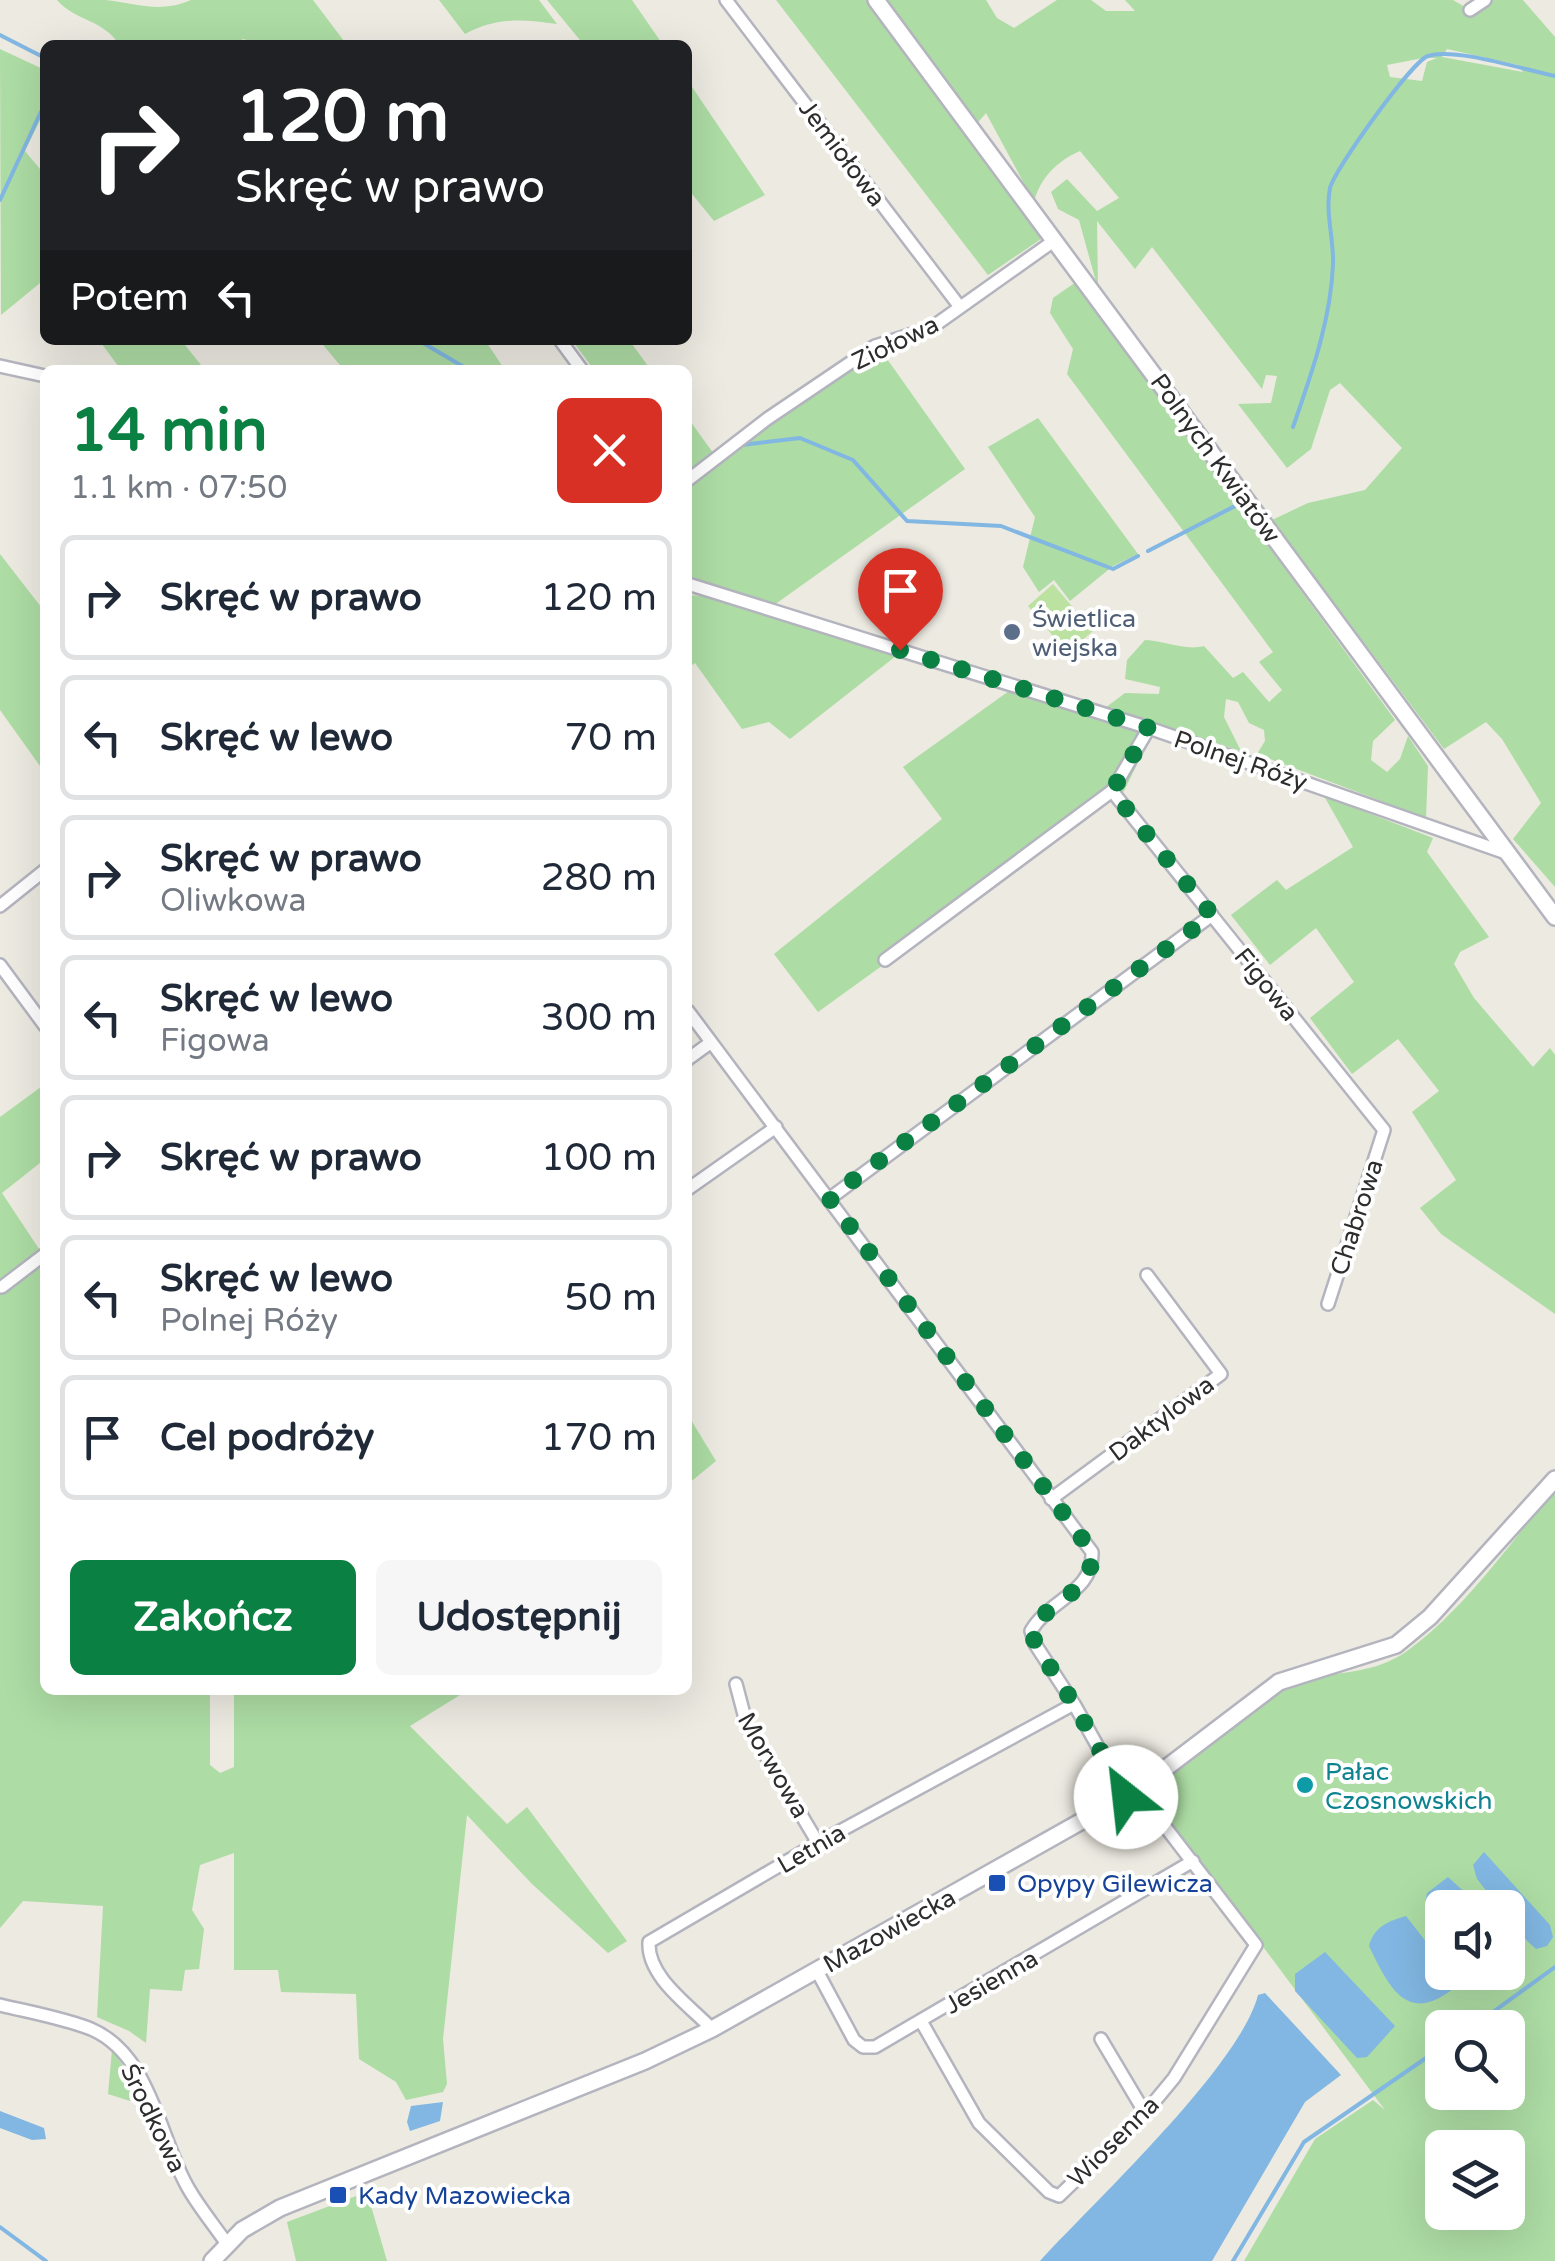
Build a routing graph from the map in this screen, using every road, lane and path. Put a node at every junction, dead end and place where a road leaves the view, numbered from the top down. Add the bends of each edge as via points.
1 (726, 0) edge
2 (876, 0) edge
3 (1486, 0) edge
4 (1470, 10) dead end
5 (1055, 240) junction
6 (960, 307) junction
7 (0, 366) edge
8 (40, 375) edge
9 (692, 477) edge
10 (692, 585) edge
11 (1149, 728) junction
12 (1112, 791) junction
13 (1506, 853) junction
14 (40, 874) edge
15 (0, 906) edge
16 (1212, 915) junction
17 (1555, 917) edge
18 (885, 960) dead end
19 (0, 965) edge
20 (692, 1017) edge
21 (40, 1019) edge
22 (710, 1043) junction
23 (692, 1056) edge
24 (776, 1127) junction
25 (1384, 1130) joint
26 (692, 1186) edge
27 (829, 1198) junction
28 (40, 1258) edge
29 (1147, 1274) dead end
30 (2, 1287) edge
31 (1328, 1304) dead end
32 (1555, 1479) edge
33 (1051, 1499) junction
34 (736, 1684) dead end
35 (1074, 1704) junction
36 (1132, 1793) junction
37 (818, 1843) junction
38 (1193, 1861) junction
39 (817, 1971) junction
40 (0, 2005) edge
41 (920, 2021) junction
42 (712, 2028) junction
43 (1101, 2039) dead end
44 (1145, 2113) junction
45 (227, 2244) junction
46 (212, 2261) edge

1 - 6 street, Jemiołowa
2 - 5 street, Polnych Kwiatów
3 - 4 street
5 - 6 street, Ziołowa
5 - 13 street, Polnych Kwiatów
6 - 9 street, Ziołowa via 930,328 874,346
7 - 8 street
10 - 11 street, Polnej Róży
11 - 12 street
11 - 13 street, Polnej Róży
12 - 16 street, Figowa
12 - 18 street
13 - 17 street, Polnych Kwiatów
14 - 15 street
16 - 25 street, Figowa
16 - 27 street
19 - 21 street
20 - 22 street
22 - 23 street
22 - 24 street
24 - 26 street
24 - 27 street
25 - 31 street, Chabrowa
27 - 33 street
28 - 30 street
29 - 33 street, Daktylowa via 1221,1374
32 - 36 street, Mazowiecka via 1406,1638 1368,1657 1279,1682
33 - 35 street via 1092,1552 1093,1569 1084,1583 1032,1630
34 - 37 street, Morwowa via 746,1722
35 - 36 street
35 - 37 street, Letnia
36 - 38 street
36 - 39 street, Mazowiecka
37 - 42 street, Letnia via 649,1942 648,1959
38 - 41 street, Jesienna
38 - 44 street, Wiosenna via 1256,1945
39 - 41 street, Jesienna via 863,2047
39 - 42 street, Mazowiecka
40 - 45 street, Środkowa via 93,2030 116,2046 141,2081 186,2185
41 - 44 street, Wiosenna via 979,2123 1049,2192 1059,2196
42 - 45 street, Mazowiecka via 280,2208
43 - 44 street
45 - 46 street, Mazowiecka

